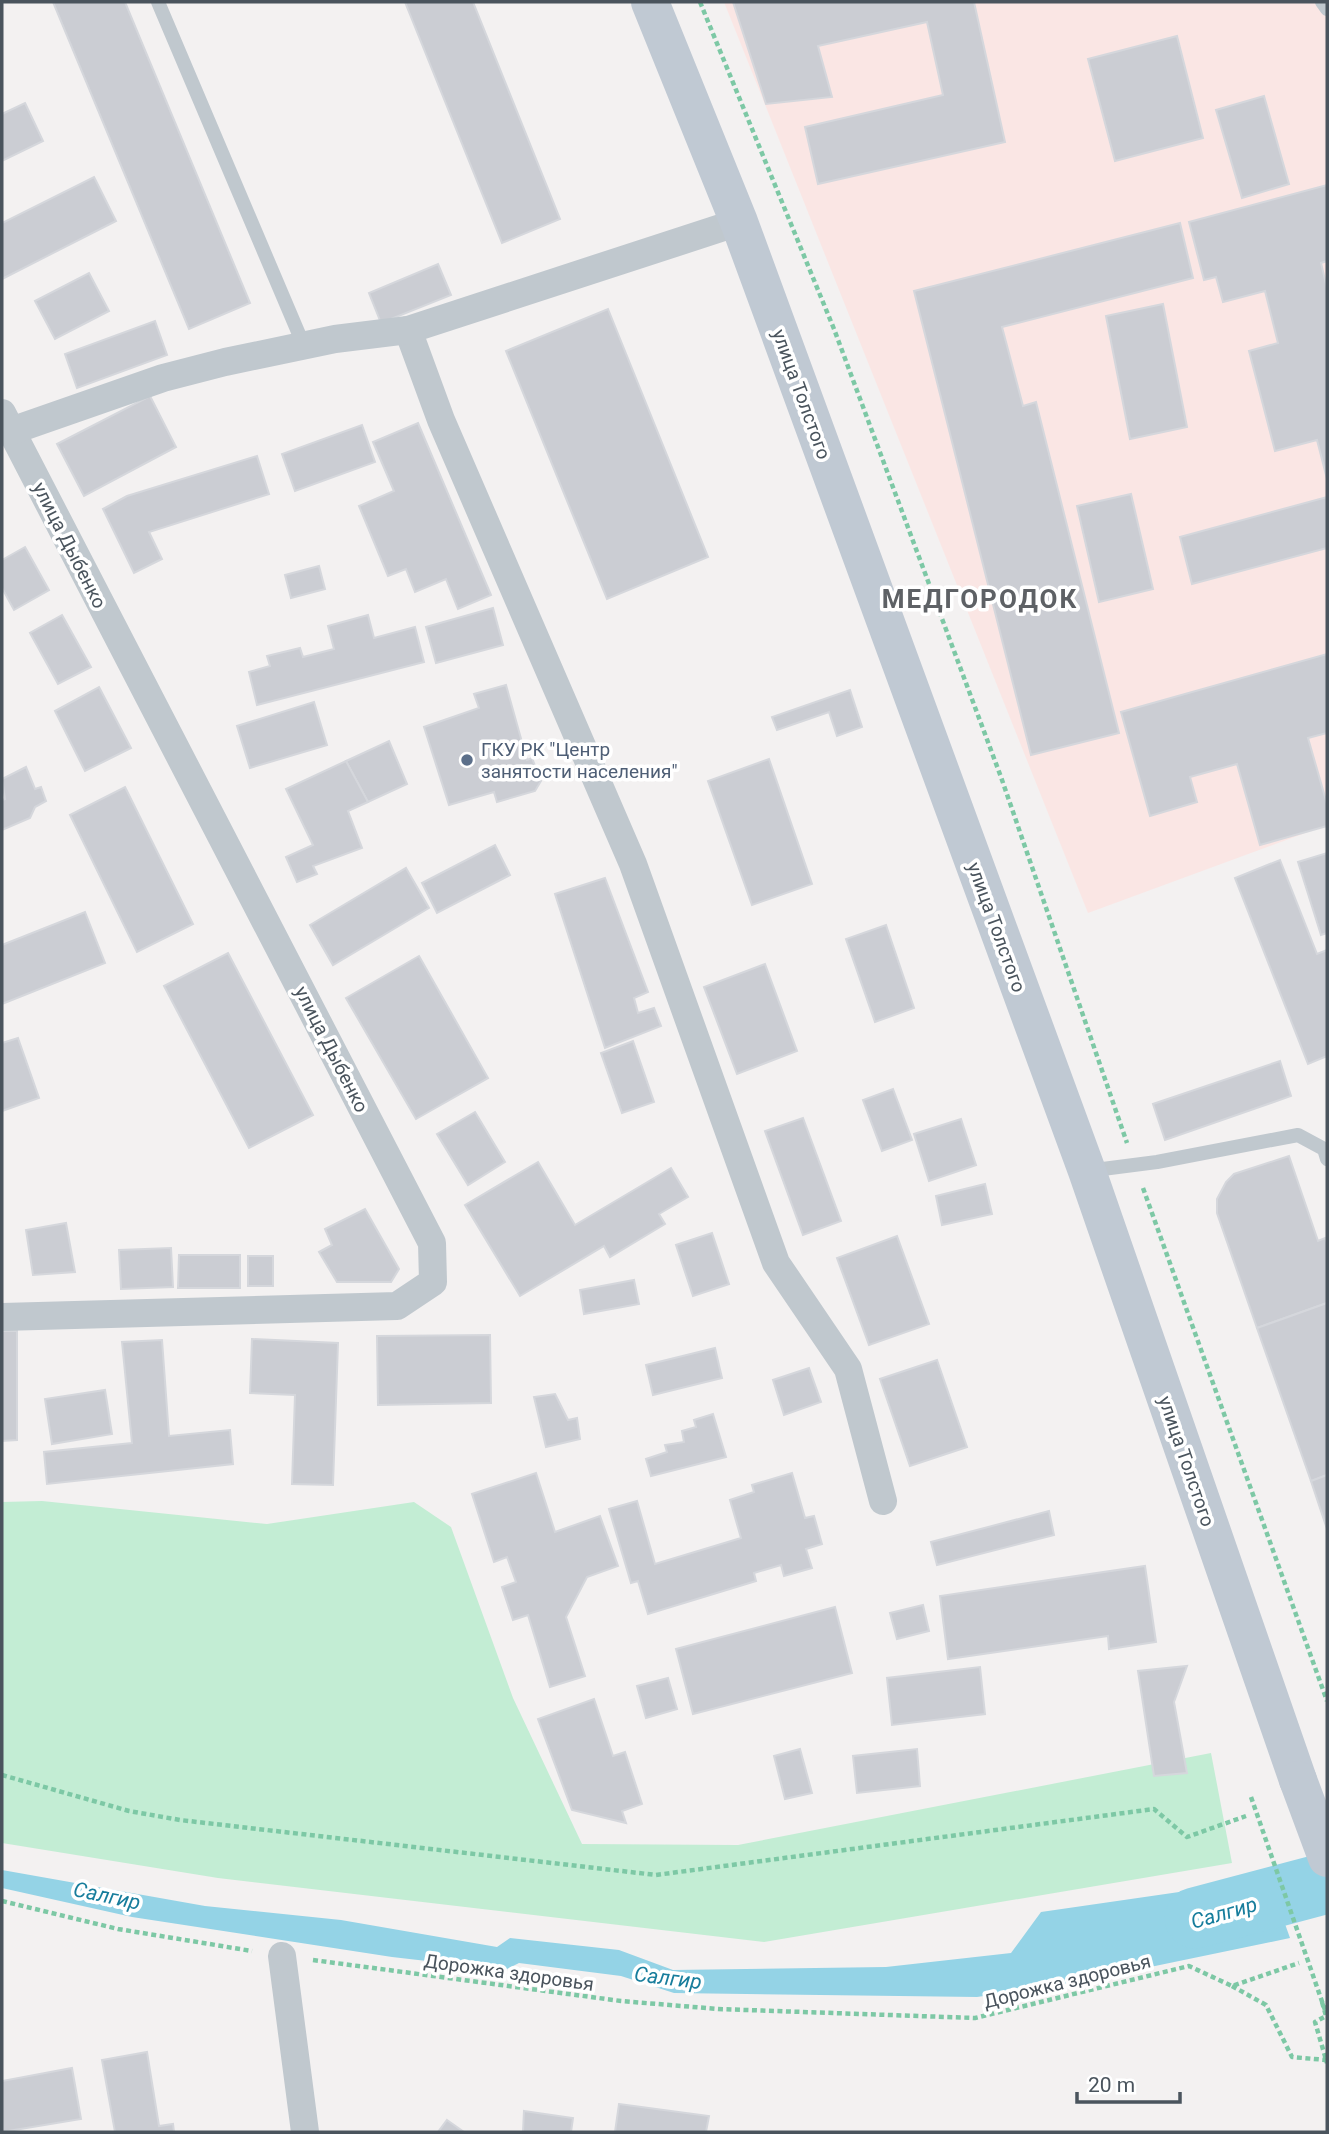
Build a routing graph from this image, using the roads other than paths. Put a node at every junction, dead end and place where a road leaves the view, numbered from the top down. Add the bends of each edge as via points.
1 (158, 2) edge
2 (650, 2) edge
3 (1322, 2) edge
4 (1327, 9) edge
5 (739, 222) junction
6 (408, 330) junction
7 (304, 346) junction
8 (6, 422) edge
9 (1327, 1159) edge
10 (1087, 1171) junction
11 (2, 1317) edge
12 (883, 1501) dead end
13 (1327, 1858) edge
14 (282, 1956) road end
15 (305, 2132) edge

1 - 7 lane
2 - 5 main road, улица Толстого
3 - 4 lane
5 - 6 street, улица Дыбенко
5 - 10 main road, улица Толстого
6 - 7 street, улица Дыбенко
6 - 12 street via 441,420 633,864 776,1264 848,1369
7 - 8 street, улица Дыбенко via 163,378
8 - 11 street, улица Дыбенко via 432,1243 433,1282 397,1306
9 - 10 lane via 1324,1149 1297,1135
10 - 13 main road, улица Толстого, bridge
14 - 15 street

